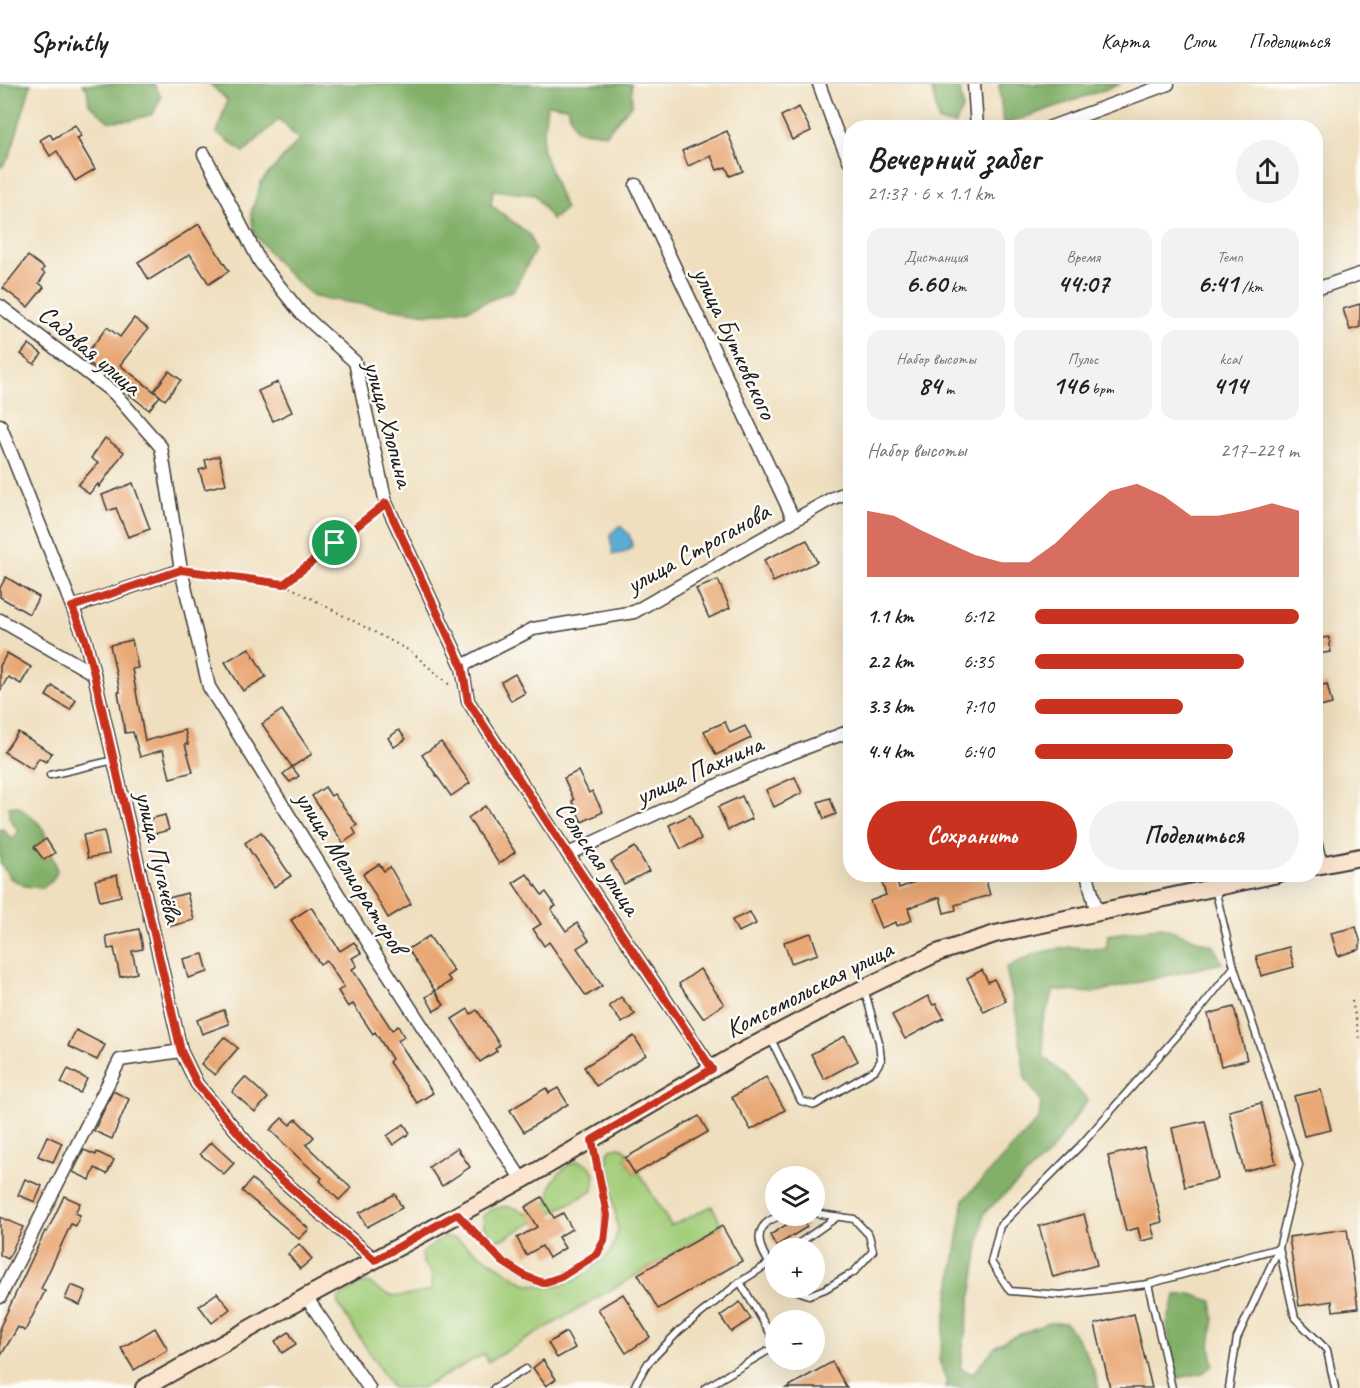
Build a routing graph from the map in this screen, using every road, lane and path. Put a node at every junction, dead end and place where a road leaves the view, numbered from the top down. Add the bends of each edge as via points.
1 (819, 84) edge
2 (974, 84) edge
3 (1168, 84) edge
4 (976, 120) edge
5 (1070, 120) edge
6 (843, 146) edge
7 (204, 154) dead end
8 (636, 185) dead end
9 (1360, 274) edge
10 (1323, 287) edge
11 (0, 306) edge
12 (0, 425) edge
13 (843, 494) edge
14 (386, 503) junction
15 (794, 520) junction
16 (181, 570) junction
17 (284, 584) junction
18 (72, 607) junction
19 (0, 620) edge
20 (462, 666) junction
21 (94, 674) junction
22 (468, 701) junction
23 (843, 734) edge
24 (114, 760) junction
25 (50, 775) dead end
26 (568, 854) junction
27 (1360, 857) edge
28 (1323, 864) edge
29 (1089, 882) edge
30 (1242, 882) edge
31 (1215, 888) junction
32 (1097, 913) junction
33 (1234, 968) junction
34 (864, 988) junction
35 (1352, 1001) dead end
36 (770, 1037) junction
37 (1360, 1039) edge
38 (181, 1051) junction
39 (712, 1069) junction
40 (592, 1140) junction
41 (522, 1180) junction
42 (457, 1214) junction
43 (825, 1215) edge
44 (837, 1217) junction
45 (765, 1226) edge
46 (807, 1238) edge
47 (1279, 1248) junction
48 (765, 1256) edge
49 (375, 1260) junction
50 (765, 1266) edge
51 (740, 1282) junction
52 (1148, 1284) junction
53 (825, 1290) edge
54 (0, 1297) edge
55 (306, 1297) junction
56 (765, 1326) edge
57 (765, 1352) edge
58 (526, 1369) dead end
59 (144, 1388) edge
60 (369, 1388) edge
61 (494, 1388) edge
62 (634, 1388) edge
63 (705, 1388) edge
64 (1172, 1388) edge
65 (1229, 1388) edge
66 (1335, 1388) edge

1 - 6 street
2 - 4 street
3 - 5 street
7 - 14 street, улица Хлопина via 260,262 300,312 355,362
8 - 15 street, улица Бутковского
9 - 10 street
11 - 16 street, Садовая улица via 115,394 161,447
12 - 18 street, улица Пугачёва
13 - 15 street, улица Строганова
14 - 17 path
14 - 20 street, улица Хлопина
15 - 20 street, улица Строганова via 634,612 533,628
16 - 17 path
16 - 18 street
16 - 41 street, улица Мелиораторов via 209,687
17 - 22 path via 410,651
18 - 21 street, улица Пугачёва
19 - 21 street
20 - 22 street, Сельская улица
21 - 24 street, улица Пугачёва
22 - 26 street, Сельская улица
23 - 26 street, улица Пахнина via 768,762
24 - 25 lane
24 - 38 street, улица Пугачёва
26 - 39 street, Сельская улица
27 - 28 main road
29 - 32 street
30 - 31 main road, Комсомольская улица
31 - 32 main road, Комсомольская улица
31 - 33 lane
32 - 34 main road, Комсомольская улица via 966,942
33 - 47 lane via 1299,1165
33 - 52 lane via 1080,1146 1000,1226 991,1262 1010,1291 1060,1295
34 - 36 main road, Комсомольская улица
34 - 36 lane via 881,1060 875,1070 814,1105 801,1101
35 - 37 path
36 - 39 main road, Комсомольская улица
38 - 49 street, улица Пугачёва via 197,1084 267,1167
38 - 54 street via 120,1060
39 - 40 main road, Комсомольская улица
40 - 41 main road, Комсомольская улица
40 - 42 lane via 607,1215 604,1241 597,1254 561,1277 543,1283 525,1276 503,1262
41 - 42 main road, Комсомольская улица
42 - 49 main road, Комсомольская улица
43 - 44 lane
44 - 46 lane
44 - 53 lane via 854,1219 869,1234 873,1251 854,1272
45 - 48 lane via 760,1232 759,1245
47 - 52 lane
47 - 65 lane via 1237,1338
47 - 66 lane via 1295,1318 1327,1350
49 - 55 main road, Комсомольская улица
50 - 51 lane
51 - 56 lane
51 - 62 lane via 679,1331 648,1363
52 - 64 lane
55 - 59 main road, Комсомольская улица
55 - 60 street
57 - 63 lane
58 - 61 lane

